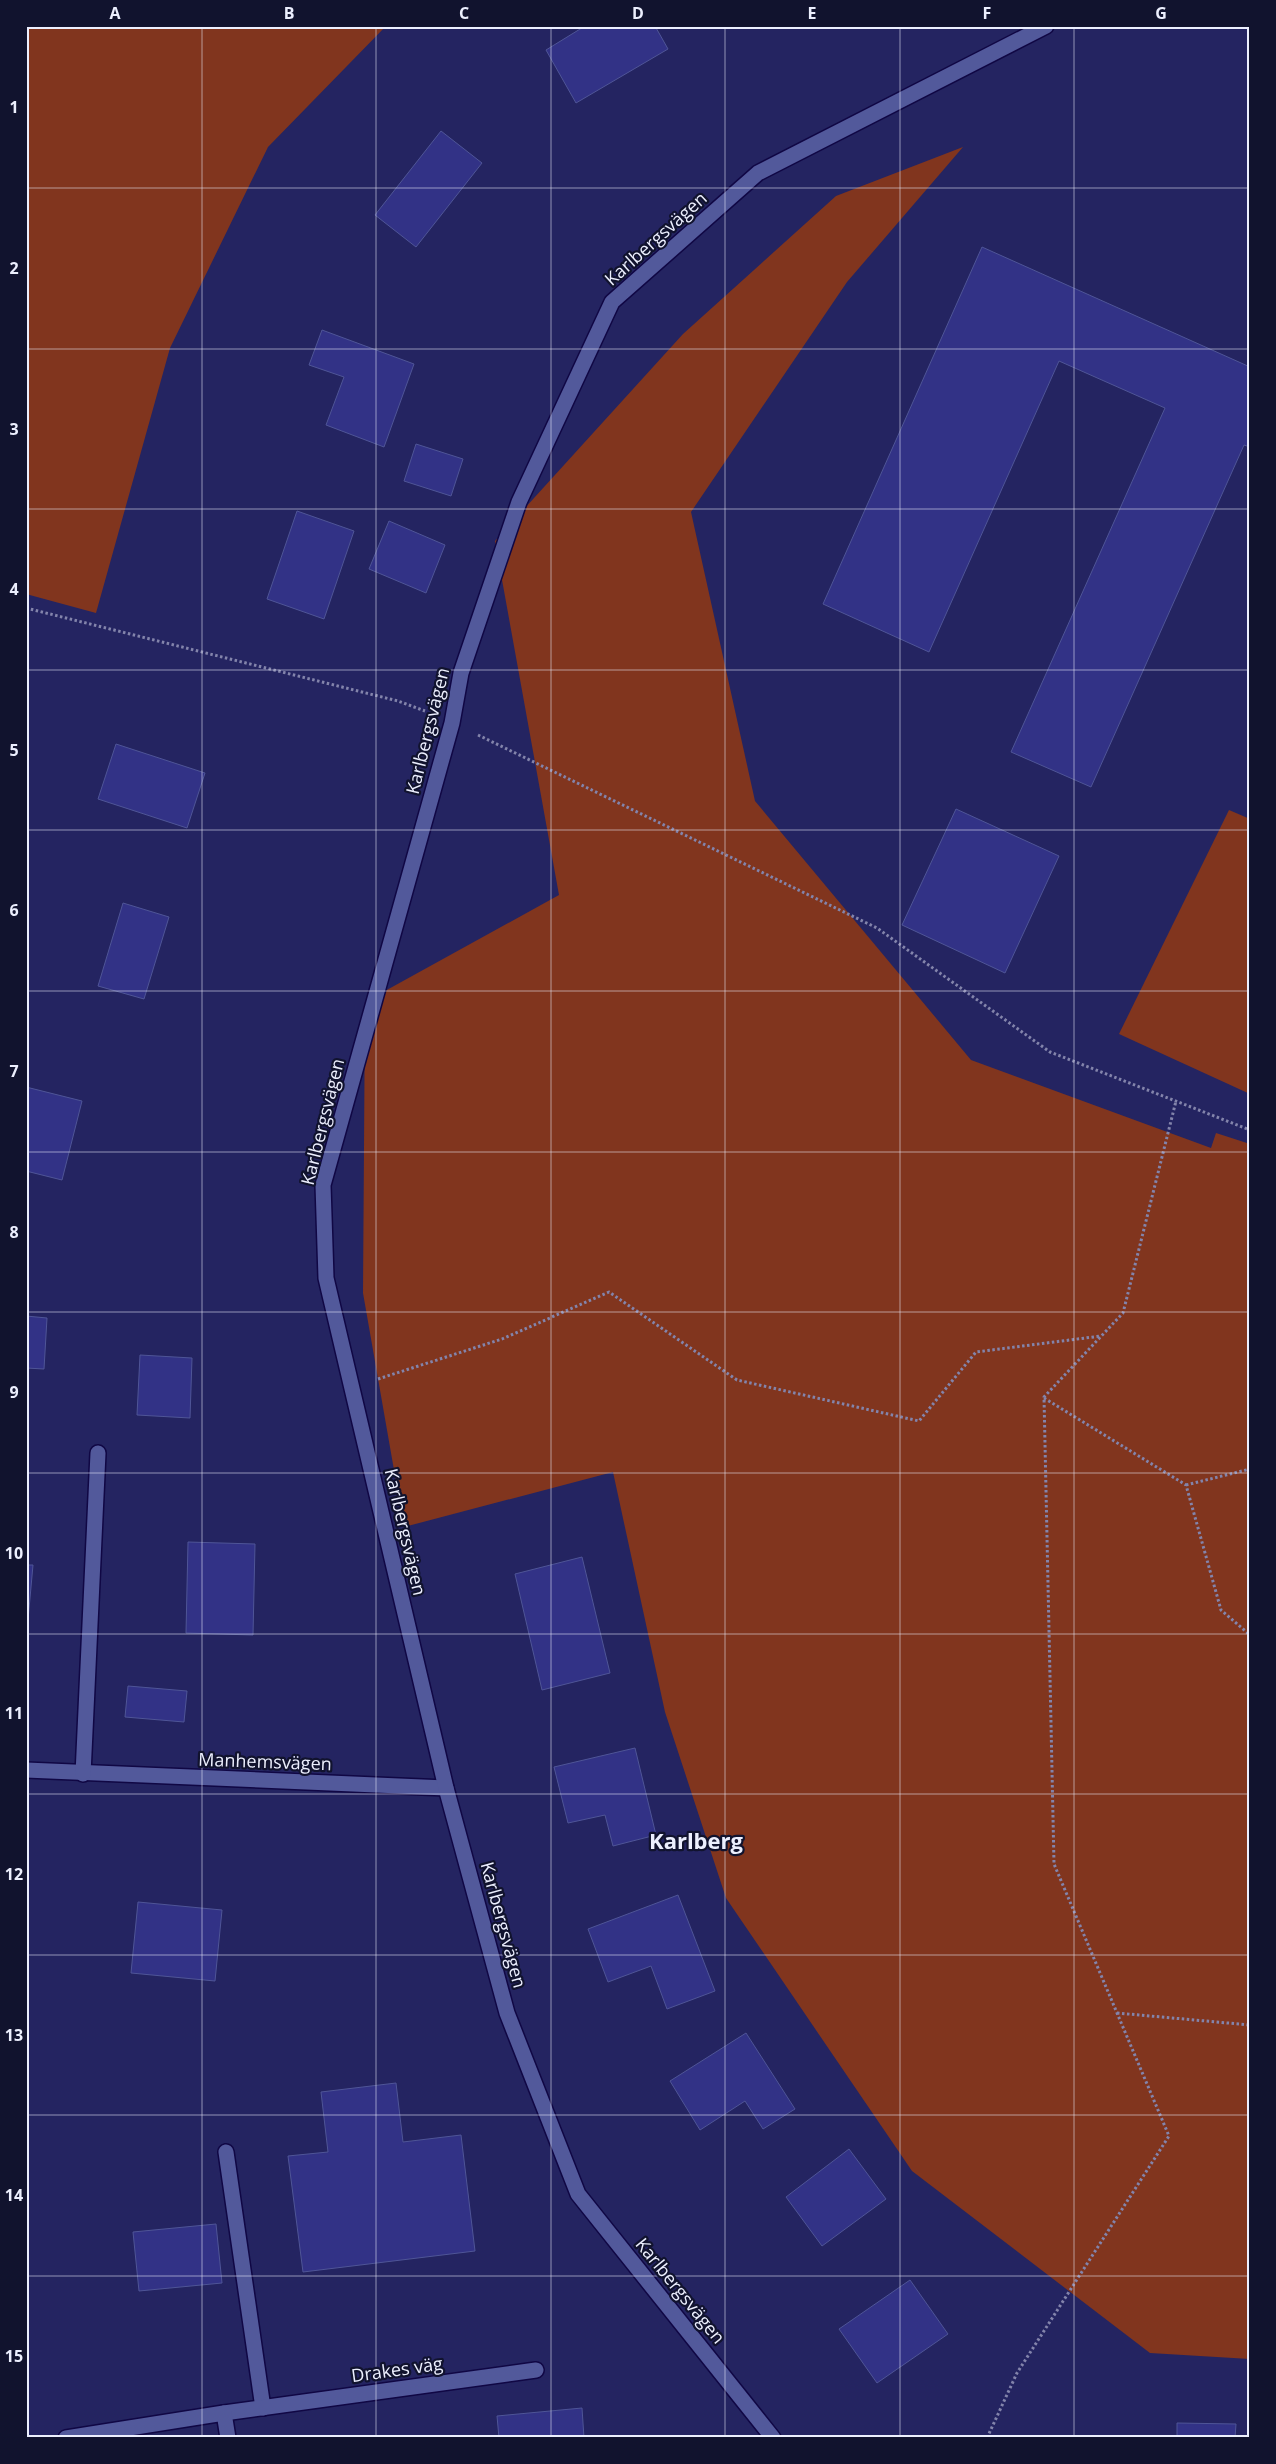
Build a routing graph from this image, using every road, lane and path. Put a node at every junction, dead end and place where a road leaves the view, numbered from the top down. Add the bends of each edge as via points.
1 (1046, 26) edge
2 (26, 608) edge
3 (452, 722) junction
4 (1176, 1101) junction
5 (1250, 1130) edge
6 (1101, 1336) junction
7 (378, 1379) dead end
8 (1044, 1397) junction
9 (98, 1453) dead end
10 (1250, 1469) edge
11 (1186, 1485) junction
12 (1250, 1635) edge
13 (26, 1770) edge
14 (83, 1774) junction
15 (446, 1788) junction
16 (1117, 2013) junction
17 (1250, 2025) edge
18 (226, 2152) dead end
19 (536, 2370) dead end
20 (263, 2408) junction
21 (224, 2413) junction
22 (66, 2438) edge
23 (228, 2438) edge
24 (774, 2438) edge
25 (987, 2438) edge

1 - 3 street, Karlbergsvägen via 758,173 612,302 519,502 461,673
2 - 3 path via 398,701
3 - 4 path via 877,928 1050,1052
3 - 15 street, Karlbergsvägen via 323,1185 326,1278
4 - 5 path
4 - 6 path via 1123,1313
6 - 7 path via 976,1352 919,1420 737,1380 609,1292 502,1339
6 - 8 path
8 - 11 path
8 - 16 path via 1054,1864
9 - 14 street
10 - 11 path
11 - 12 path via 1221,1610
13 - 14 street, Manhemsvägen
14 - 15 street, Manhemsvägen
15 - 24 street, Karlbergsvägen via 507,2013 578,2194
16 - 17 path
16 - 25 path via 1169,2136 1018,2373
18 - 20 street
19 - 20 street, Drakes väg
20 - 21 street, Drakes väg
21 - 22 street, Drakes väg
21 - 23 street

